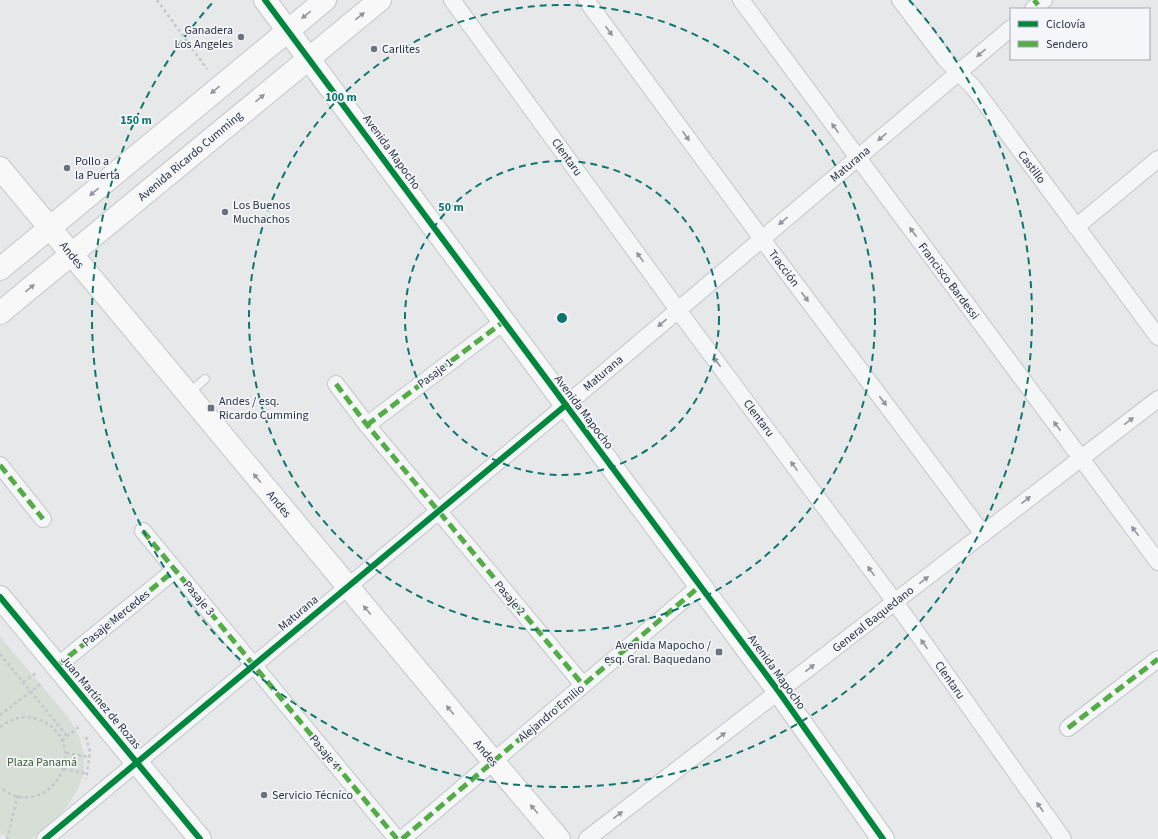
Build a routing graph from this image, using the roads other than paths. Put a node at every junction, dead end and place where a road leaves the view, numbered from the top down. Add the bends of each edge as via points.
1 (265, 0) edge
2 (325, 0) edge
3 (380, 0) edge
4 (452, 0) edge
5 (586, 0) edge
6 (741, 0) edge
7 (900, 0) edge
8 (1010, 29) edge
9 (288, 30) junction
10 (309, 58) junction
11 (958, 73) junction
12 (857, 158) junction
13 (1158, 159) edge
14 (0, 168) edge
15 (1076, 227) junction
16 (50, 229) junction
17 (762, 239) junction
18 (71, 254) junction
19 (0, 270) edge
20 (678, 310) junction
21 (0, 313) edge
22 (503, 322) junction
23 (1158, 337) edge
24 (205, 379) dead end
25 (336, 384) dead end
26 (188, 394) junction
27 (1158, 399) edge
28 (566, 405) junction
29 (367, 425) junction
30 (1081, 458) junction
31 (0, 465) edge
32 (438, 511) junction
33 (43, 519) dead end
34 (143, 531) dead end
35 (983, 534) junction
36 (1158, 562) edge
37 (175, 570) junction
38 (348, 586) junction
39 (700, 586) junction
40 (0, 597) edge
41 (895, 602) junction
42 (1158, 659) edge
43 (254, 665) junction
44 (48, 674) junction
45 (583, 685) junction
46 (779, 692) junction
47 (1068, 728) dead end
48 (493, 761) junction
49 (137, 763) junction
50 (45, 839) edge
51 (200, 839) edge
52 (397, 839) edge
53 (402, 839) edge
54 (560, 839) edge
55 (587, 839) edge
56 (883, 839) edge
57 (1063, 839) edge

1 - 9 main road, Avenida Mapocho
2 -> 9 main road
10 -> 3 main road, Avenida Ricardo Cumming
20 -> 4 street, Clentaru
5 -> 17 street, Tracción
12 -> 6 street, Francisco Bardessi
7 - 11 street, Castillo
8 -> 11 street, Maturana
9 - 10 main road, Avenida Mapocho
9 -> 16 main road
18 -> 10 main road, Avenida Ricardo Cumming
10 - 22 main road, Avenida Mapocho
11 -> 12 street, Maturana
11 - 15 street, Castillo via 974,88
12 -> 17 street, Maturana
30 -> 12 street, Francisco Bardessi
13 - 15 street
14 - 16 main road, Andes
15 - 23 street, Castillo
16 - 18 main road, Andes
16 - 19 main road
17 - 20 street, Maturana
17 -> 35 street, Tracción
21 -> 18 main road, Avenida Ricardo Cumming
18 - 26 main road, Andes
20 -> 28 street, Maturana
41 -> 20 street, Clentaru
22 - 28 main road, Avenida Mapocho
22 - 29 street, Pasaje 1
24 - 26 lane
25 - 29 street
38 -> 26 main road, Andes
30 -> 27 street, General Baquedano
28 - 32 street, Maturana
28 - 39 main road, Avenida Mapocho
29 - 32 street
35 -> 30 street, General Baquedano
36 -> 30 street, Francisco Bardessi
31 - 33 street
32 - 38 street, Maturana
32 - 45 street, Pasaje 2
34 - 37 street, Pasaje 3
41 -> 35 street, General Baquedano
37 - 43 street, Pasaje 3
37 - 44 street, Pasaje Mercedes
38 - 43 street, Maturana
48 -> 38 main road, Andes
39 - 45 street, Alejandro Emilio
39 - 46 main road, Avenida Mapocho
40 - 44 main road, Juan Martínez de Rozas
46 -> 41 street, General Baquedano
57 -> 41 street, Clentaru
42 - 47 street
43 - 49 street, Maturana
43 - 52 street, Pasaje 4
44 - 49 main road, Juan Martínez de Rozas
45 - 48 street, Alejandro Emilio
55 -> 46 street, General Baquedano
46 - 56 main road, Avenida Mapocho
48 - 53 street, Alejandro Emilio
54 -> 48 main road, Andes
49 - 50 street, Maturana
49 - 51 main road, Juan Martínez de Rozas

